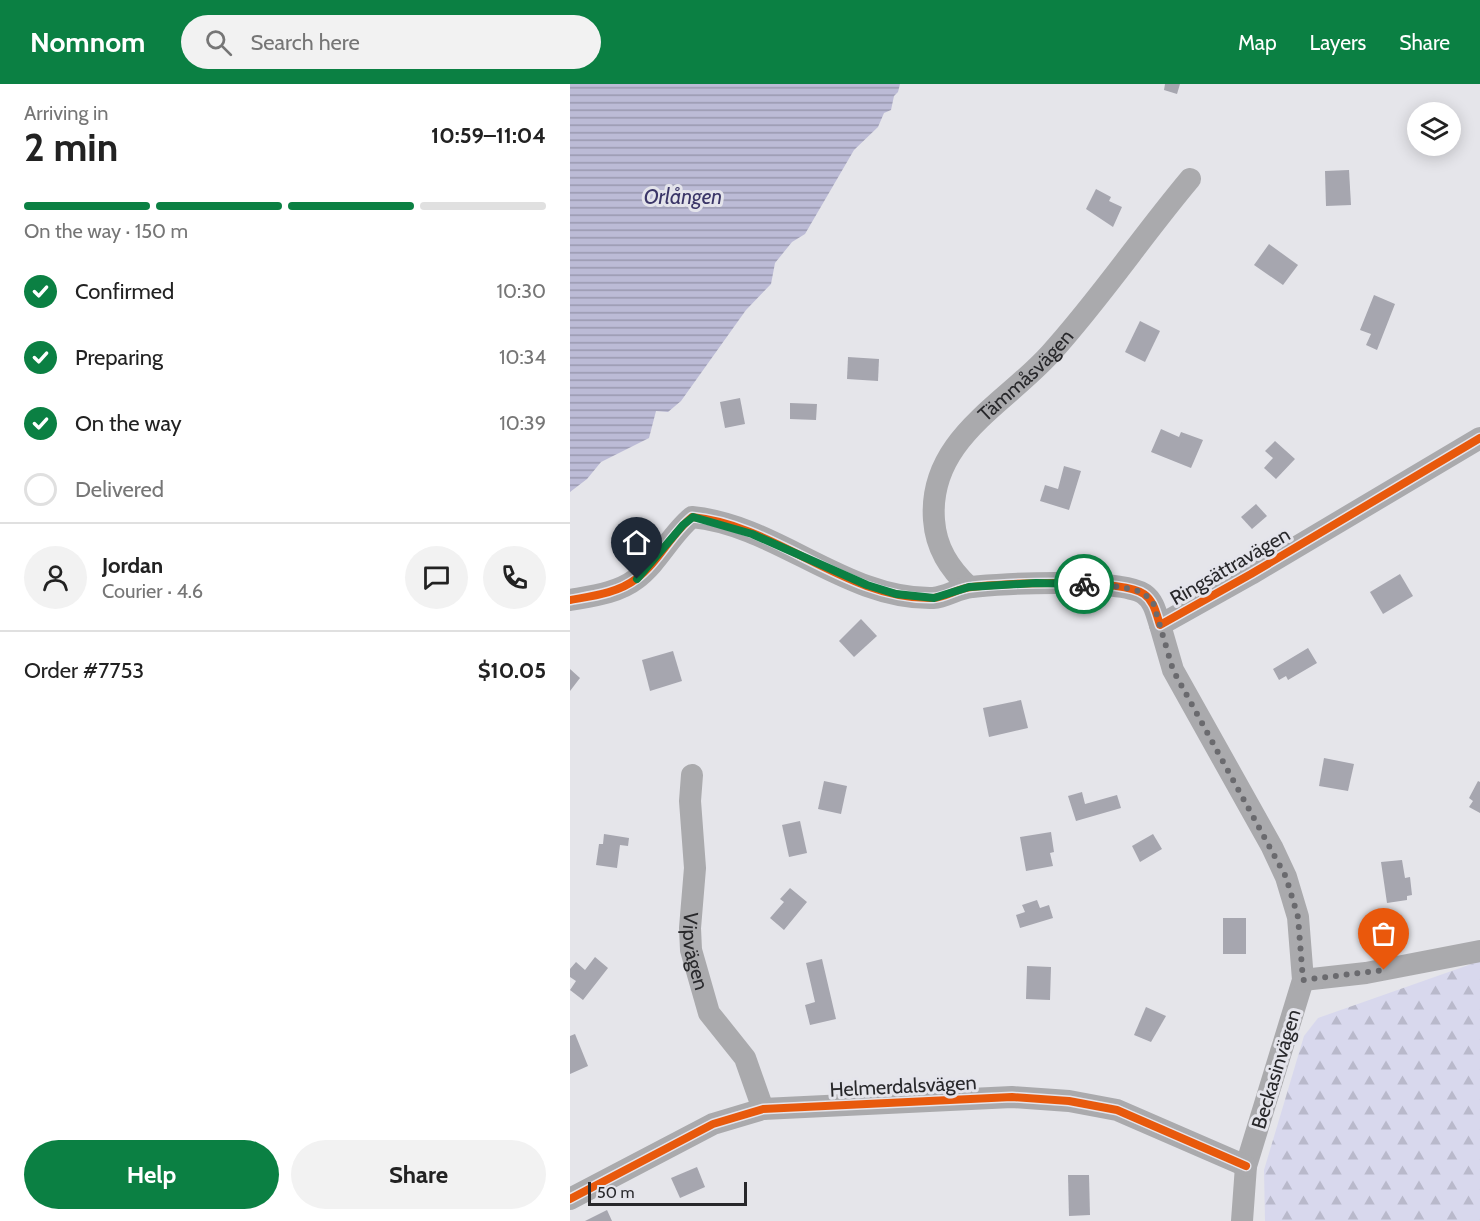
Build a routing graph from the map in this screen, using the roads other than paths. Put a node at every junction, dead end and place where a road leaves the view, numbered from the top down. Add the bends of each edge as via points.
1 (1190, 179) dead end
2 (1480, 438) edge
3 (969, 587) junction
4 (570, 600) edge
5 (1160, 625) junction
6 (692, 775) dead end
7 (1480, 951) edge
8 (1303, 980) junction
9 (763, 1109) junction
10 (1246, 1166) junction
11 (570, 1199) edge
12 (1242, 1221) edge

1 - 3 street, Tämmåsvägen via 1050,355 971,426 950,454 936,492 935,530 945,560
2 - 5 street, Ringsättravägen
3 - 4 street, Ringsättravägen via 934,598 896,594 752,534 693,517 637,579 619,588
3 - 5 street, Ringsättravägen via 1036,583 1122,587 1142,592 1153,602
5 - 8 street, Beckasinvägen via 1173,670 1286,877 1298,917
6 - 9 street, Vipvägen via 691,950 709,1013 745,1058
7 - 8 street via 1366,973
8 - 10 street, Beckasinvägen
9 - 10 street, Helmerdalsvägen via 1012,1097 1069,1101 1117,1110
9 - 11 street, Helmerdalsvägen via 713,1124
10 - 12 street, Beckasinvägen

